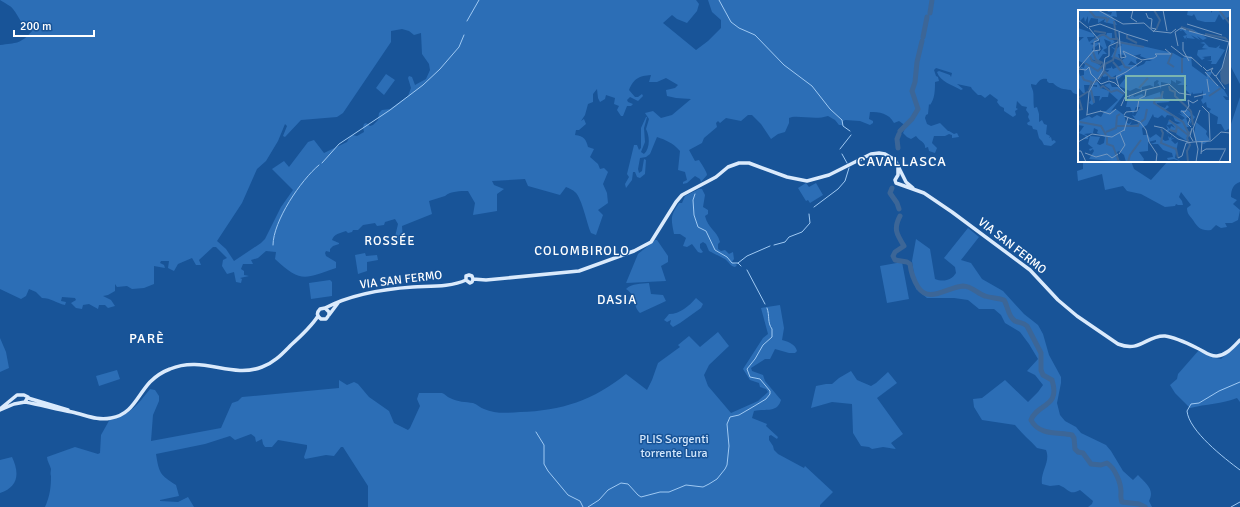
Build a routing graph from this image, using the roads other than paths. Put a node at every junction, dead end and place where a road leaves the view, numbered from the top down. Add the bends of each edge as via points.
1 (896, 162) junction
2 (898, 175) junction
3 (904, 178) junction
4 (900, 185) junction
5 (913, 188) junction
6 (339, 302) junction
7 (326, 308) junction
8 (330, 315) junction
9 (318, 316) junction
10 (324, 320) junction
11 (311, 326) junction
12 (1240, 340) edge
13 (12, 398) junction
14 (28, 398) junction
15 (25, 402) junction
16 (17, 403) junction
17 (0, 410) edge
18 (72, 412) junction

1 - 2 main road
1 - 3 main road, VIA SAN FERMO
1 - 6 main road, VIA SAN FERMO via 885,154 876,153 829,175 807,181 739,162 682,195 651,242 579,271 486,280 473,278 470,283 466,280 456,284 388,290
2 - 3 main road
2 - 4 main road via 895,180 896,184
3 - 4 main road
3 - 5 main road, VIA SAN FERMO
4 - 5 main road, VIA SAN FERMO
5 - 12 main road, VIA SAN FERMO via 952,212 1030,270 1058,300 1118,344 1125,347 1139,346 1166,336 1216,356 1226,353
6 - 7 main road, VIA SAN FERMO
6 - 8 main road
7 - 8 main road
7 - 9 main road via 318,310
8 - 10 main road
9 - 10 main road
9 - 11 main road
10 - 11 main road
11 - 18 main road via 279,357 262,367 242,370 202,364 177,366 155,378 125,414 109,419
13 - 14 main road via 21,394
13 - 16 main road via 13,402
13 - 17 main road
14 - 15 main road
14 - 18 main road
15 - 16 main road
15 - 18 main road
16 - 17 main road

